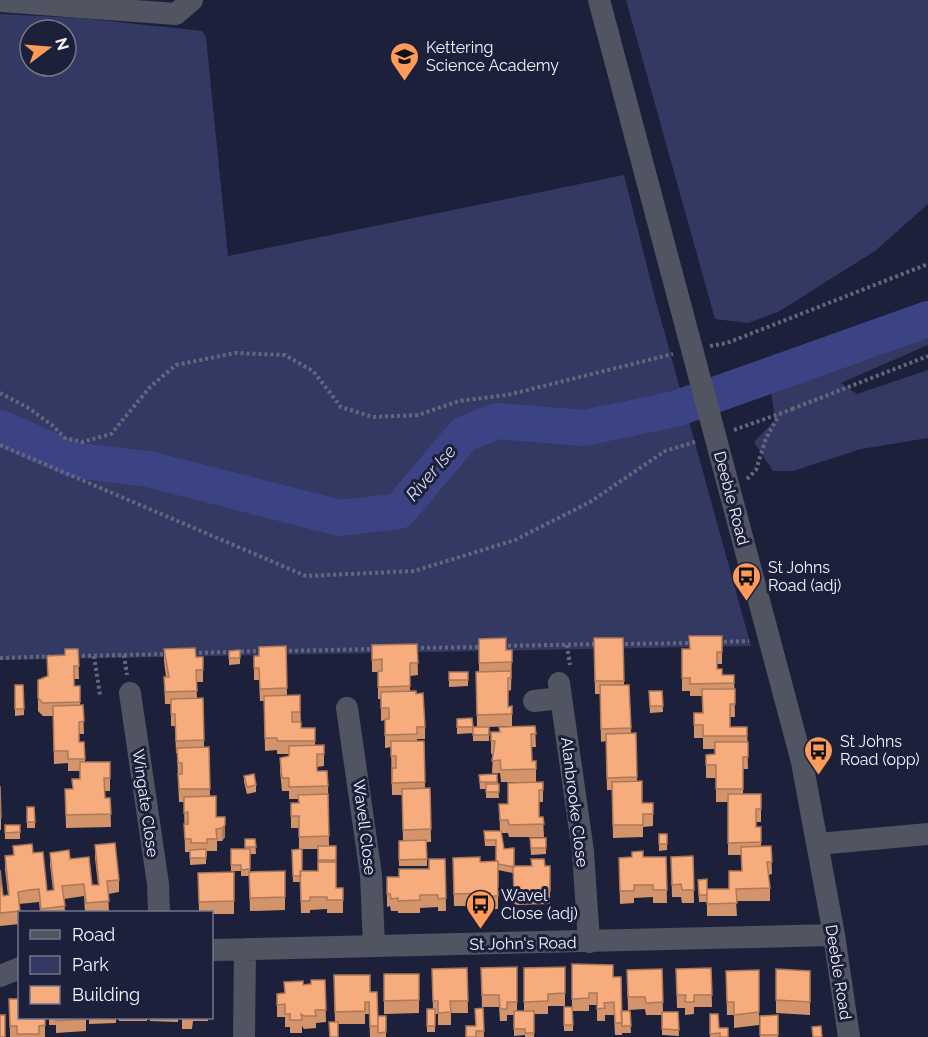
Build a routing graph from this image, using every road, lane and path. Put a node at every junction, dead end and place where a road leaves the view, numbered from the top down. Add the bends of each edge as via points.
1 (192, 0) edge
2 (599, 0) edge
3 (1, 1) edge
4 (928, 264) edge
5 (704, 348) dead end
6 (682, 353) dead end
7 (928, 356) edge
8 (0, 393) edge
9 (793, 409) junction
10 (725, 433) dead end
11 (705, 439) dead end
12 (0, 445) edge
13 (731, 494) junction
14 (750, 641) dead end
15 (716, 642) edge
16 (693, 643) edge
17 (601, 644) edge
18 (613, 644) edge
19 (499, 646) edge
20 (487, 647) edge
21 (408, 648) edge
22 (385, 649) edge
23 (182, 653) edge
24 (170, 654) edge
25 (94, 656) junction
26 (0, 658) edge
27 (130, 693) dead end
28 (100, 695) dead end
29 (534, 701) dead end
30 (347, 708) dead end
31 (928, 834) edge
32 (818, 844) junction
33 (159, 911) edge
34 (834, 935) junction
35 (589, 942) junction
36 (374, 946) junction
37 (245, 949) junction
38 (213, 950) edge
39 (18, 969) edge
40 (0, 976) edge
41 (244, 1037) edge
42 (849, 1037) edge

1 - 3 street via 176,14
2 - 13 street, Deeble Road
4 - 5 path via 727,343
6 - 8 path via 507,394 459,401 418,414 373,417 341,407 313,371 285,355 235,353 176,365 150,387 111,434 82,442 65,438 52,424
7 - 9 path
9 - 10 path
9 - 13 path via 779,415 766,438 756,470
11 - 12 path via 665,451 590,502 514,540 414,571 306,576
13 - 32 street, Deeble Road via 802,762
14 - 15 path
16 - 18 path
17 - 19 path
20 - 21 path
22 - 23 path
24 - 25 path
25 - 26 path
25 - 28 path
27 - 33 street, Wingate Close
29 - 35 street, Alanbrooke Close via 560,690 583,850
30 - 36 street, Wavell Close via 371,875
31 - 32 street
32 - 34 street, Deeble Road
34 - 35 street, St John's Road
34 - 42 street, Deeble Road
35 - 36 street, St John's Road
36 - 37 street, St John's Road
37 - 38 street, St John's Road
37 - 41 street
39 - 40 street

